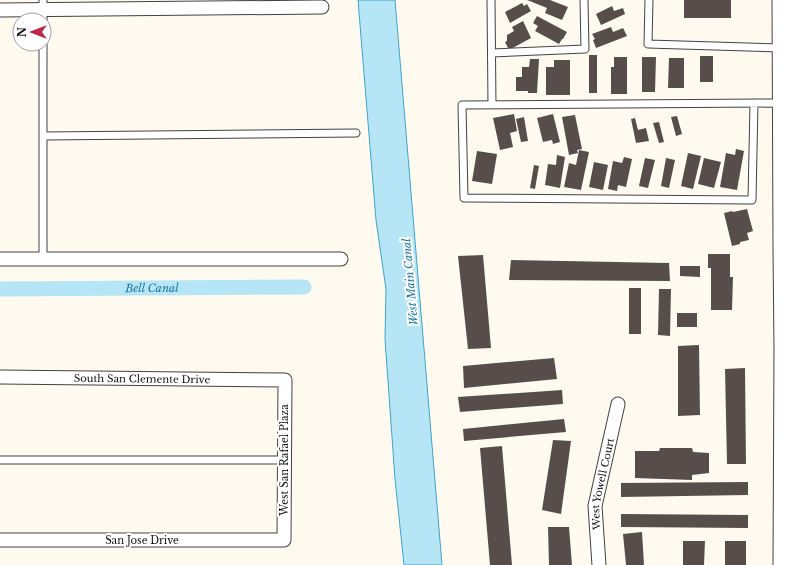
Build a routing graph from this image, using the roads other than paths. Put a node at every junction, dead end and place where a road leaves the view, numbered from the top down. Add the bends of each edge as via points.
1 (492, 0) edge
2 (584, 0) edge
3 (649, 0) edge
4 (781, 0) edge
5 (322, 7) dead end
6 (0, 10) edge
7 (43, 10) edge
8 (43, 52) edge
9 (492, 53) junction
10 (783, 54) edge
11 (754, 103) junction
12 (782, 103) junction
13 (492, 105) junction
14 (356, 133) dead end
15 (43, 136) junction
16 (783, 156) edge
17 (783, 248) edge
18 (0, 259) edge
19 (43, 260) junction
20 (341, 260) dead end
21 (784, 349) edge
22 (0, 377) edge
23 (284, 380) joint
24 (618, 404) dead end
25 (0, 460) edge
26 (284, 460) junction
27 (0, 540) edge
28 (284, 540) joint
29 (599, 565) edge
30 (782, 565) edge

1 - 9 lane
2 - 9 lane via 584,49
3 - 10 lane via 648,44
4 - 10 street
5 - 7 street
6 - 7 street
8 - 15 lane
9 - 13 lane
10 - 12 street
11 - 12 lane
11 - 13 lane
11 - 13 lane via 752,200 464,198 462,105
12 - 16 street
14 - 15 lane
15 - 19 lane
16 - 17 street
17 - 21 street
18 - 19 street
19 - 20 street
21 - 30 street
22 - 23 street, South San Clemente Drive
23 - 26 street, West San Rafael Plaza
24 - 29 street, West Yowell Court via 595,506
25 - 26 lane
26 - 28 street, West San Rafael Plaza
27 - 28 street, San Jose Drive

